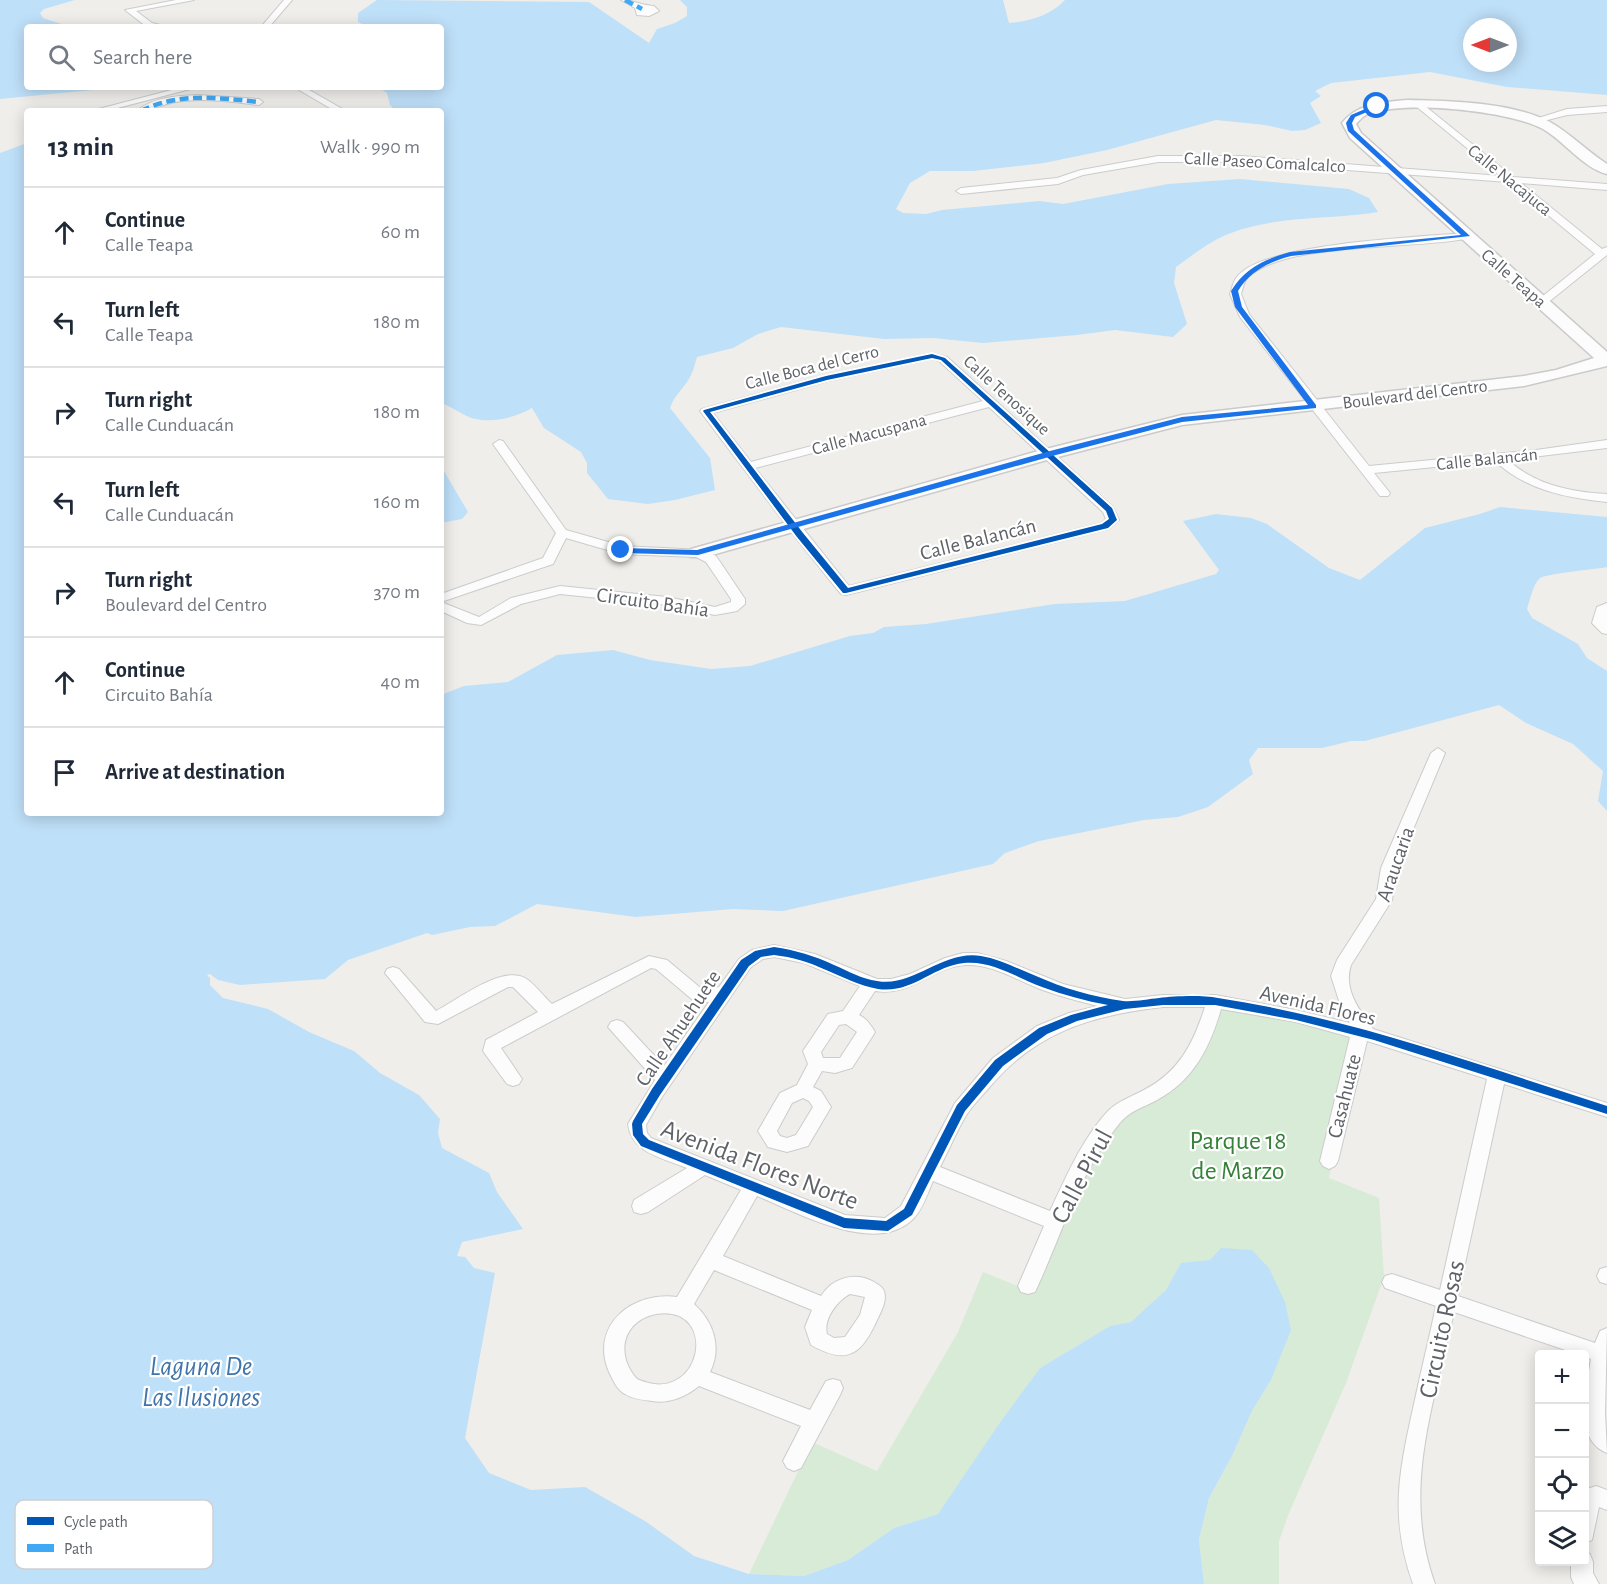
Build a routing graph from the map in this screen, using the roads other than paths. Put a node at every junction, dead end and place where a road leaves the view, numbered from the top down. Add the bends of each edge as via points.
1 (144, 0) edge
2 (190, 0) edge
3 (288, 0) edge
4 (625, 0) edge
5 (153, 5) junction
6 (642, 9) dead end
7 (149, 24) edge
8 (268, 24) edge
9 (186, 90) edge
10 (304, 90) edge
11 (165, 98) junction
12 (259, 102) dead end
13 (1420, 105) junction
14 (111, 108) edge
15 (147, 108) edge
16 (336, 108) edge
17 (1607, 109) edge
18 (1536, 120) junction
19 (1394, 170) junction
20 (1607, 170) edge
21 (1509, 179) junction
22 (1607, 187) edge
23 (961, 191) dead end
24 (1466, 236) junction
25 (1604, 252) edge
26 (1542, 302) junction
27 (927, 357) joint
28 (1606, 363) edge
29 (990, 403) junction
30 (1318, 411) junction
31 (499, 444) dead end
32 (1607, 444) edge
33 (1498, 458) junction
34 (1054, 460) junction
35 (748, 466) junction
36 (1367, 470) junction
37 (1384, 493) dead end
38 (1607, 498) edge
39 (1112, 516) joint
40 (796, 530) junction
41 (562, 533) junction
42 (704, 556) junction
43 (444, 597) edge
44 (444, 607) edge
45 (1607, 607) edge
46 (1607, 630) edge
47 (1438, 753) dead end
48 (393, 973) dead end
49 (871, 983) junction
50 (723, 993) junction
51 (1215, 1000) junction
52 (1125, 1005) junction
53 (550, 1012) junction
54 (848, 1017) junction
55 (617, 1027) dead end
56 (1364, 1033) junction
57 (817, 1065) junction
58 (1497, 1075) junction
59 (513, 1079) dead end
60 (665, 1079) junction
61 (806, 1086) junction
62 (1607, 1110) edge
63 (638, 1135) joint
64 (1329, 1161) dead end
65 (704, 1167) junction
66 (929, 1171) junction
67 (753, 1187) junction
68 (640, 1206) dead end
69 (1056, 1222) junction
70 (710, 1259) junction
71 (1392, 1282) dead end
72 (1028, 1286) dead end
73 (1447, 1299) junction
74 (824, 1306) dead end
75 (682, 1307) junction
76 (1604, 1345) edge
77 (696, 1376) junction
78 (833, 1388) dead end
79 (815, 1422) junction
80 (1607, 1443) edge
81 (794, 1461) dead end
82 (1607, 1500) edge
83 (1588, 1512) edge
84 (1582, 1566) edge
85 (1424, 1584) edge
86 (1588, 1584) edge

1 - 5 street
2 - 5 street
3 - 8 street
4 - 6 street
5 - 7 street via 130,11
9 - 11 street
10 - 16 street
11 - 12 street
11 - 14 street
11 - 15 street
13 - 18 street via 1493,110
13 - 19 street, Calle Teapa via 1373,107 1350,121 1355,135
13 - 21 street, Calle Nacajuca
17 - 18 street via 1567,112
18 - 20 street
19 - 21 street, Calle Paseo Comalcalco
19 - 23 street, Calle Paseo Comalcalco via 1170,158 1061,180
19 - 24 street, Calle Teapa
21 - 22 street, Calle Paseo Comalcalco
21 - 25 street, Calle Nacajuca
24 - 26 street, Calle Teapa
24 - 30 street via 1290,254 1266,261 1242,279 1235,291 1238,307
25 - 26 street
26 - 28 street, Calle Teapa
27 - 29 street, Calle Tenosique via 943,359
27 - 35 street, Calle Boca del Cerro via 832,377 706,411
28 - 30 street, Boulevard del Centro via 1572,385 1526,393
29 - 34 street, Calle Tenosique
29 - 35 street, Calle Macuspana
30 - 34 street, Boulevard del Centro via 1197,430
30 - 36 street
31 - 41 street
32 - 33 street, Calle Balancán
33 - 36 street, Calle Balancán
33 - 38 street via 1518,474 1542,484
34 - 39 street, Calle Tenosique
34 - 40 street, Boulevard del Centro
35 - 40 street
36 - 37 street
39 - 40 street, Calle Balancán via 1105,526 846,591
40 - 42 street, Boulevard del Centro
41 - 42 street via 621,550
41 - 43 street via 548,561
42 - 44 street, Circuito Bahía via 738,599 732,608 715,610 565,590 516,601 485,621 472,620
45 - 46 street via 1602,610 1599,623
47 - 56 street, Araucaria via 1389,868 1384,900 1339,976 1350,1010
48 - 53 street via 431,1017 444,1015 511,980
49 - 50 street, Calle Ahuehuete via 772,950 750,957
49 - 52 street via 892,987 906,984 955,959 969,958 1054,988
49 - 54 street
50 - 53 street via 700,997 661,964 649,962
50 - 60 street, Calle Ahuehuete
51 - 52 street, Avenida Flores
51 - 56 street, Avenida Flores
51 - 69 street, Calle Pirul via 1189,1066 1170,1084 1114,1116 1092,1146
52 - 66 street, Avenida Flores Norte via 1043,1031 999,1063 961,1108
53 - 59 street via 492,1045 492,1051
54 - 57 street via 834,1019 812,1050
54 - 57 street via 860,1023 866,1032 846,1063
55 - 60 street
56 - 58 street, Avenida Flores
56 - 64 street, Casahuate
57 - 61 street
58 - 62 street, Avenida Flores
58 - 73 street, Circuito Rosas
60 - 63 street, Calle Ahuehuete via 638,1124
61 - 61 street via 822,1107 802,1141 787,1145 774,1142 767,1131 775,1116 786,1098
63 - 65 street, Avenida Flores Norte via 645,1143
65 - 67 street, Avenida Flores Norte
65 - 68 street
66 - 67 street, Avenida Flores Norte via 908,1212 888,1226 844,1223
66 - 69 street
67 - 70 street
69 - 72 street, Calle Pirul
70 - 74 street
70 - 75 street
71 - 73 street
73 - 76 street
73 - 85 street, Circuito Rosas via 1408,1486 1411,1541
75 - 77 street via 695,1317 707,1341 709,1351 704,1368
75 - 77 street via 660,1305 627,1318 614,1342 615,1367 630,1387 650,1393 670,1392
76 - 80 street via 1594,1422
77 - 79 street
78 - 79 street
79 - 81 street
82 - 83 street via 1590,1498
84 - 86 street via 1582,1577

